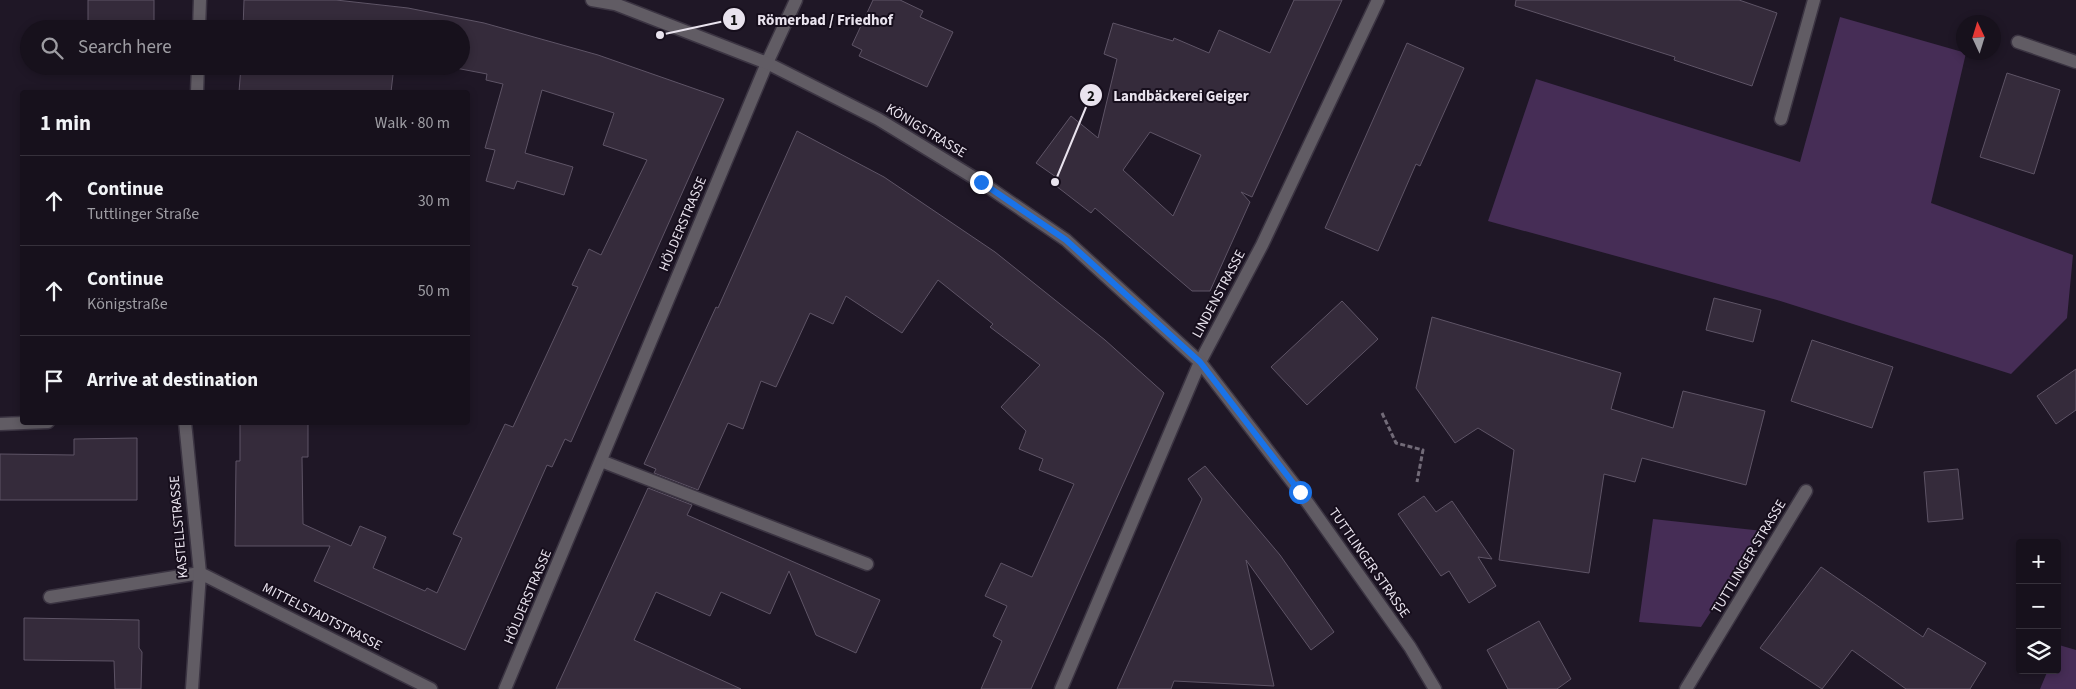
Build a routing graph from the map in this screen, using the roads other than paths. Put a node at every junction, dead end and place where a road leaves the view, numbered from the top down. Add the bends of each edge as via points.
1 (200, 0) edge
2 (592, 0) edge
3 (796, 0) edge
4 (1378, 0) edge
5 (1814, 0) edge
6 (199, 20) edge
7 (2018, 42) dead end
8 (2076, 62) edge
9 (767, 63) junction
10 (198, 75) edge
11 (197, 90) edge
12 (1781, 119) dead end
13 (1200, 362) junction
14 (20, 423) edge
15 (0, 424) edge
16 (184, 425) edge
17 (601, 462) junction
18 (1806, 492) dead end
19 (867, 564) dead end
20 (200, 573) junction
21 (50, 597) dead end
22 (192, 689) edge
23 (431, 689) edge
24 (505, 689) edge
25 (1061, 689) edge
26 (1435, 689) edge
27 (1686, 689) edge

1 - 6 street
2 - 9 street, KÖNIGSTRASSE via 615,4
3 - 9 street, HÖLDERSTRASSE
4 - 13 street, LINDENSTRASSE via 1262,245
5 - 12 street
7 - 8 street
9 - 13 street, KÖNIGSTRASSE via 878,119 981,182 1066,240
9 - 17 street, HÖLDERSTRASSE
10 - 11 street
13 - 25 street, LINDENSTRASSE
13 - 26 street, TUTTLINGER STRASSE via 1300,492 1410,647
14 - 15 street
16 - 20 street, KASTELLSTRASSE
17 - 19 street
17 - 24 street, HÖLDERSTRASSE
18 - 27 street, TUTTLINGER STRASSE
20 - 21 street
20 - 22 street, KASTELLSTRASSE
20 - 23 street, MITTELSTADTSTRASSE

